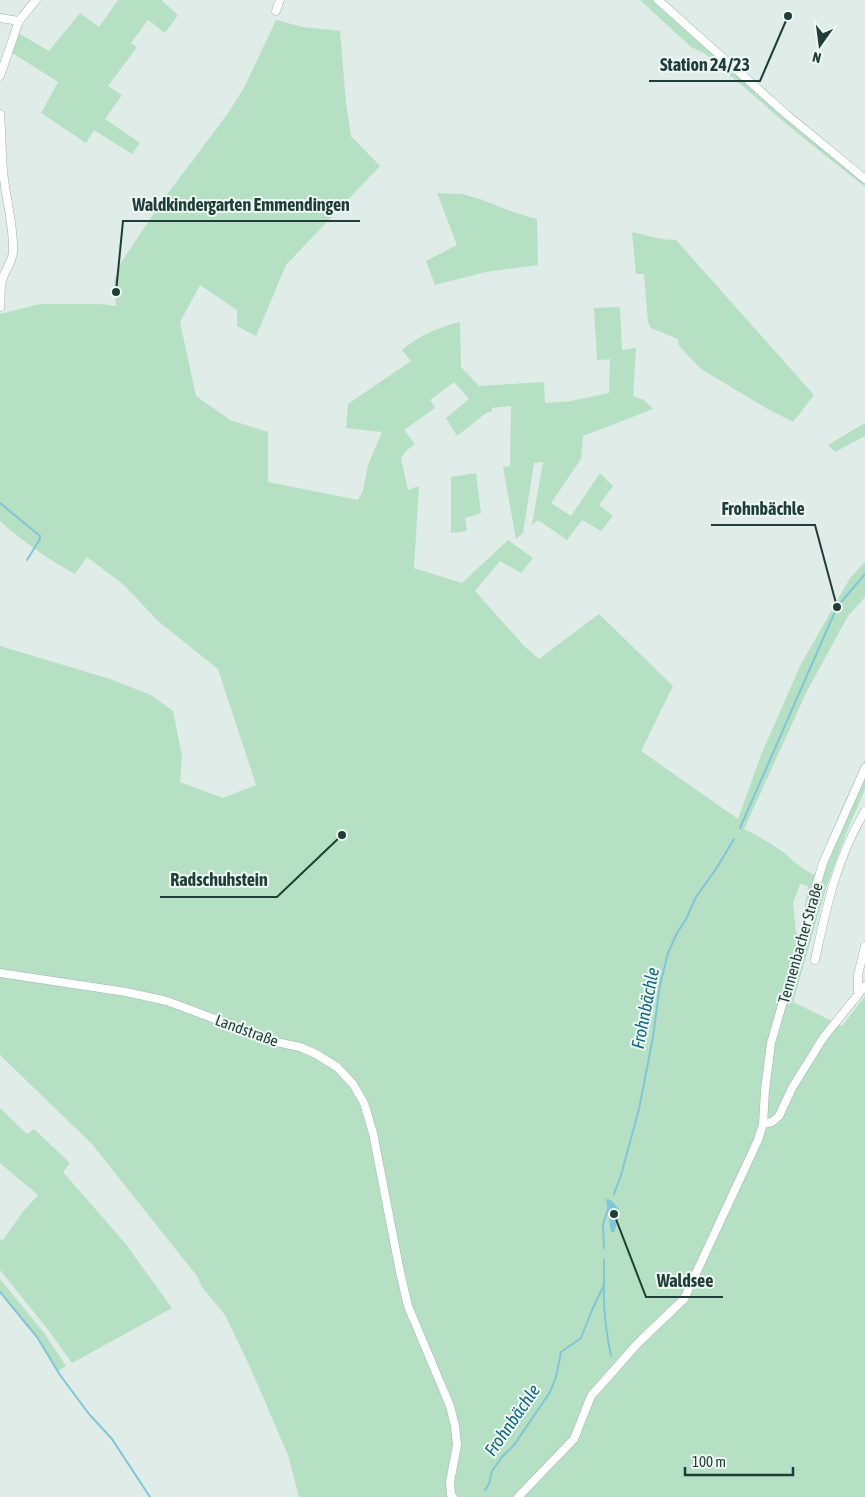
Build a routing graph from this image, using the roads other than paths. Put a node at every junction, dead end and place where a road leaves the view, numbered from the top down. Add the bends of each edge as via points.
1 (36, 0) edge
2 (280, 0) edge
3 (658, 0) edge
4 (276, 11) dead end
5 (0, 18) edge
6 (19, 21) junction
7 (0, 76) edge
8 (0, 114) edge
9 (865, 179) edge
10 (0, 307) edge
11 (865, 768) edge
12 (865, 811) edge
13 (865, 946) edge
14 (814, 960) dead end
15 (0, 973) edge
16 (865, 986) edge
17 (858, 993) junction
18 (763, 1124) junction
19 (453, 1497) edge
20 (518, 1497) edge

1 - 6 street
2 - 4 street
3 - 9 street via 779,108
5 - 6 street
6 - 7 street
8 - 10 street via 13,245 11,261 1,282
11 - 18 street, Tennenbacher Straße via 823,863 795,972 776,1025 771,1043
12 - 14 street via 837,870
13 - 17 street via 858,975
15 - 19 street, Landstraße via 167,1001 316,1054 337,1067 353,1084 364,1103 373,1133 408,1306 450,1406 455,1426 457,1445 450,1482
16 - 17 street
17 - 18 street via 823,1038 779,1116
18 - 20 street, Tennenbacher Straße via 684,1299 638,1343 591,1396 574,1438

